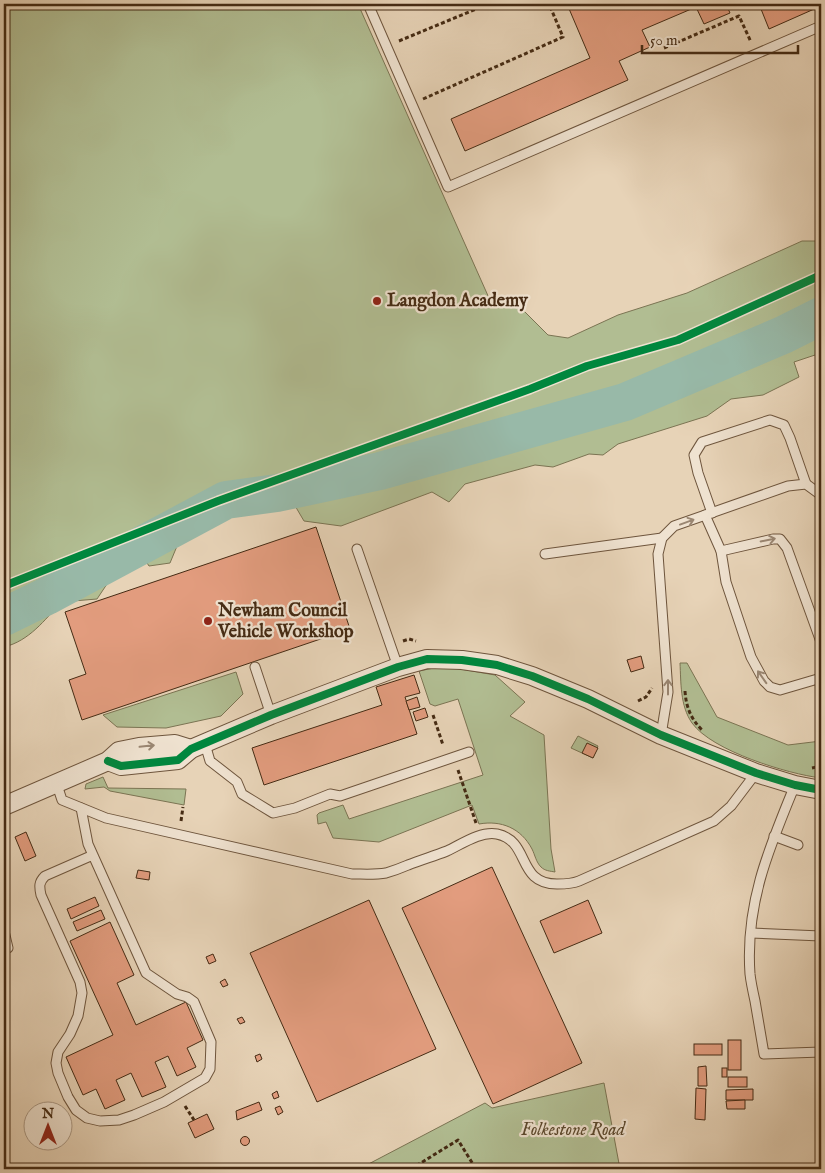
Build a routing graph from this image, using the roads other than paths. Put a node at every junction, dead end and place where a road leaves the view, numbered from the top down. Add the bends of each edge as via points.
1 (368, 4) edge
2 (821, 26) edge
3 (806, 484) junction
4 (821, 495) edge
5 (709, 514) junction
6 (662, 538) junction
7 (356, 549) dead end
8 (721, 552) junction
9 (545, 554) dead end
10 (821, 642) edge
11 (255, 667) dead end
12 (398, 667) junction
13 (821, 678) edge
14 (271, 714) junction
15 (661, 735) junction
16 (198, 746) junction
17 (469, 752) dead end
18 (756, 773) junction
19 (56, 782) junction
20 (795, 785) junction
21 (821, 790) edge
22 (4, 806) edge
23 (81, 808) junction
24 (774, 836) junction
25 (798, 845) dead end
26 (93, 855) junction
27 (4, 931) edge
28 (751, 933) junction
29 (821, 936) edge
30 (8, 948) dead end
31 (821, 1052) edge

1 - 2 lane via 448,187
3 - 4 lane
3 - 5 lane via 788,486
3 - 5 lane via 784,425 770,420 702,442 694,456
6 -> 5 lane via 674,526
5 - 8 lane
6 - 9 lane
15 -> 6 lane via 668,692 658,554
7 - 12 lane
8 -> 10 lane via 780,539 787,548
13 -> 8 lane via 780,690 764,681 751,657 726,582
11 - 14 lane
12 - 14 street
12 - 15 street via 428,659 498,665 588,699
14 - 16 street
15 - 18 street
16 - 17 lane via 210,761 237,782 242,794 273,813 330,794 340,796
16 - 19 street via 178,760 121,766 108,762
18 - 20 street
18 - 23 lane via 731,806 714,821 571,884 539,881 529,872 516,846 495,834 482,834 386,873 352,874 106,818
19 - 22 street
19 - 23 lane via 62,800
20 - 21 street
20 - 24 lane
23 - 26 lane
24 - 25 lane
24 - 28 lane via 757,888
26 - 26 lane via 146,972 194,1002 211,1042 210,1069 205,1078 119,1120 87,1118 76,1110 56,1063 58,1052 78,1016 82,993 40,895 40,881
27 - 30 lane
28 - 29 lane
28 - 31 lane via 750,976 764,1054

